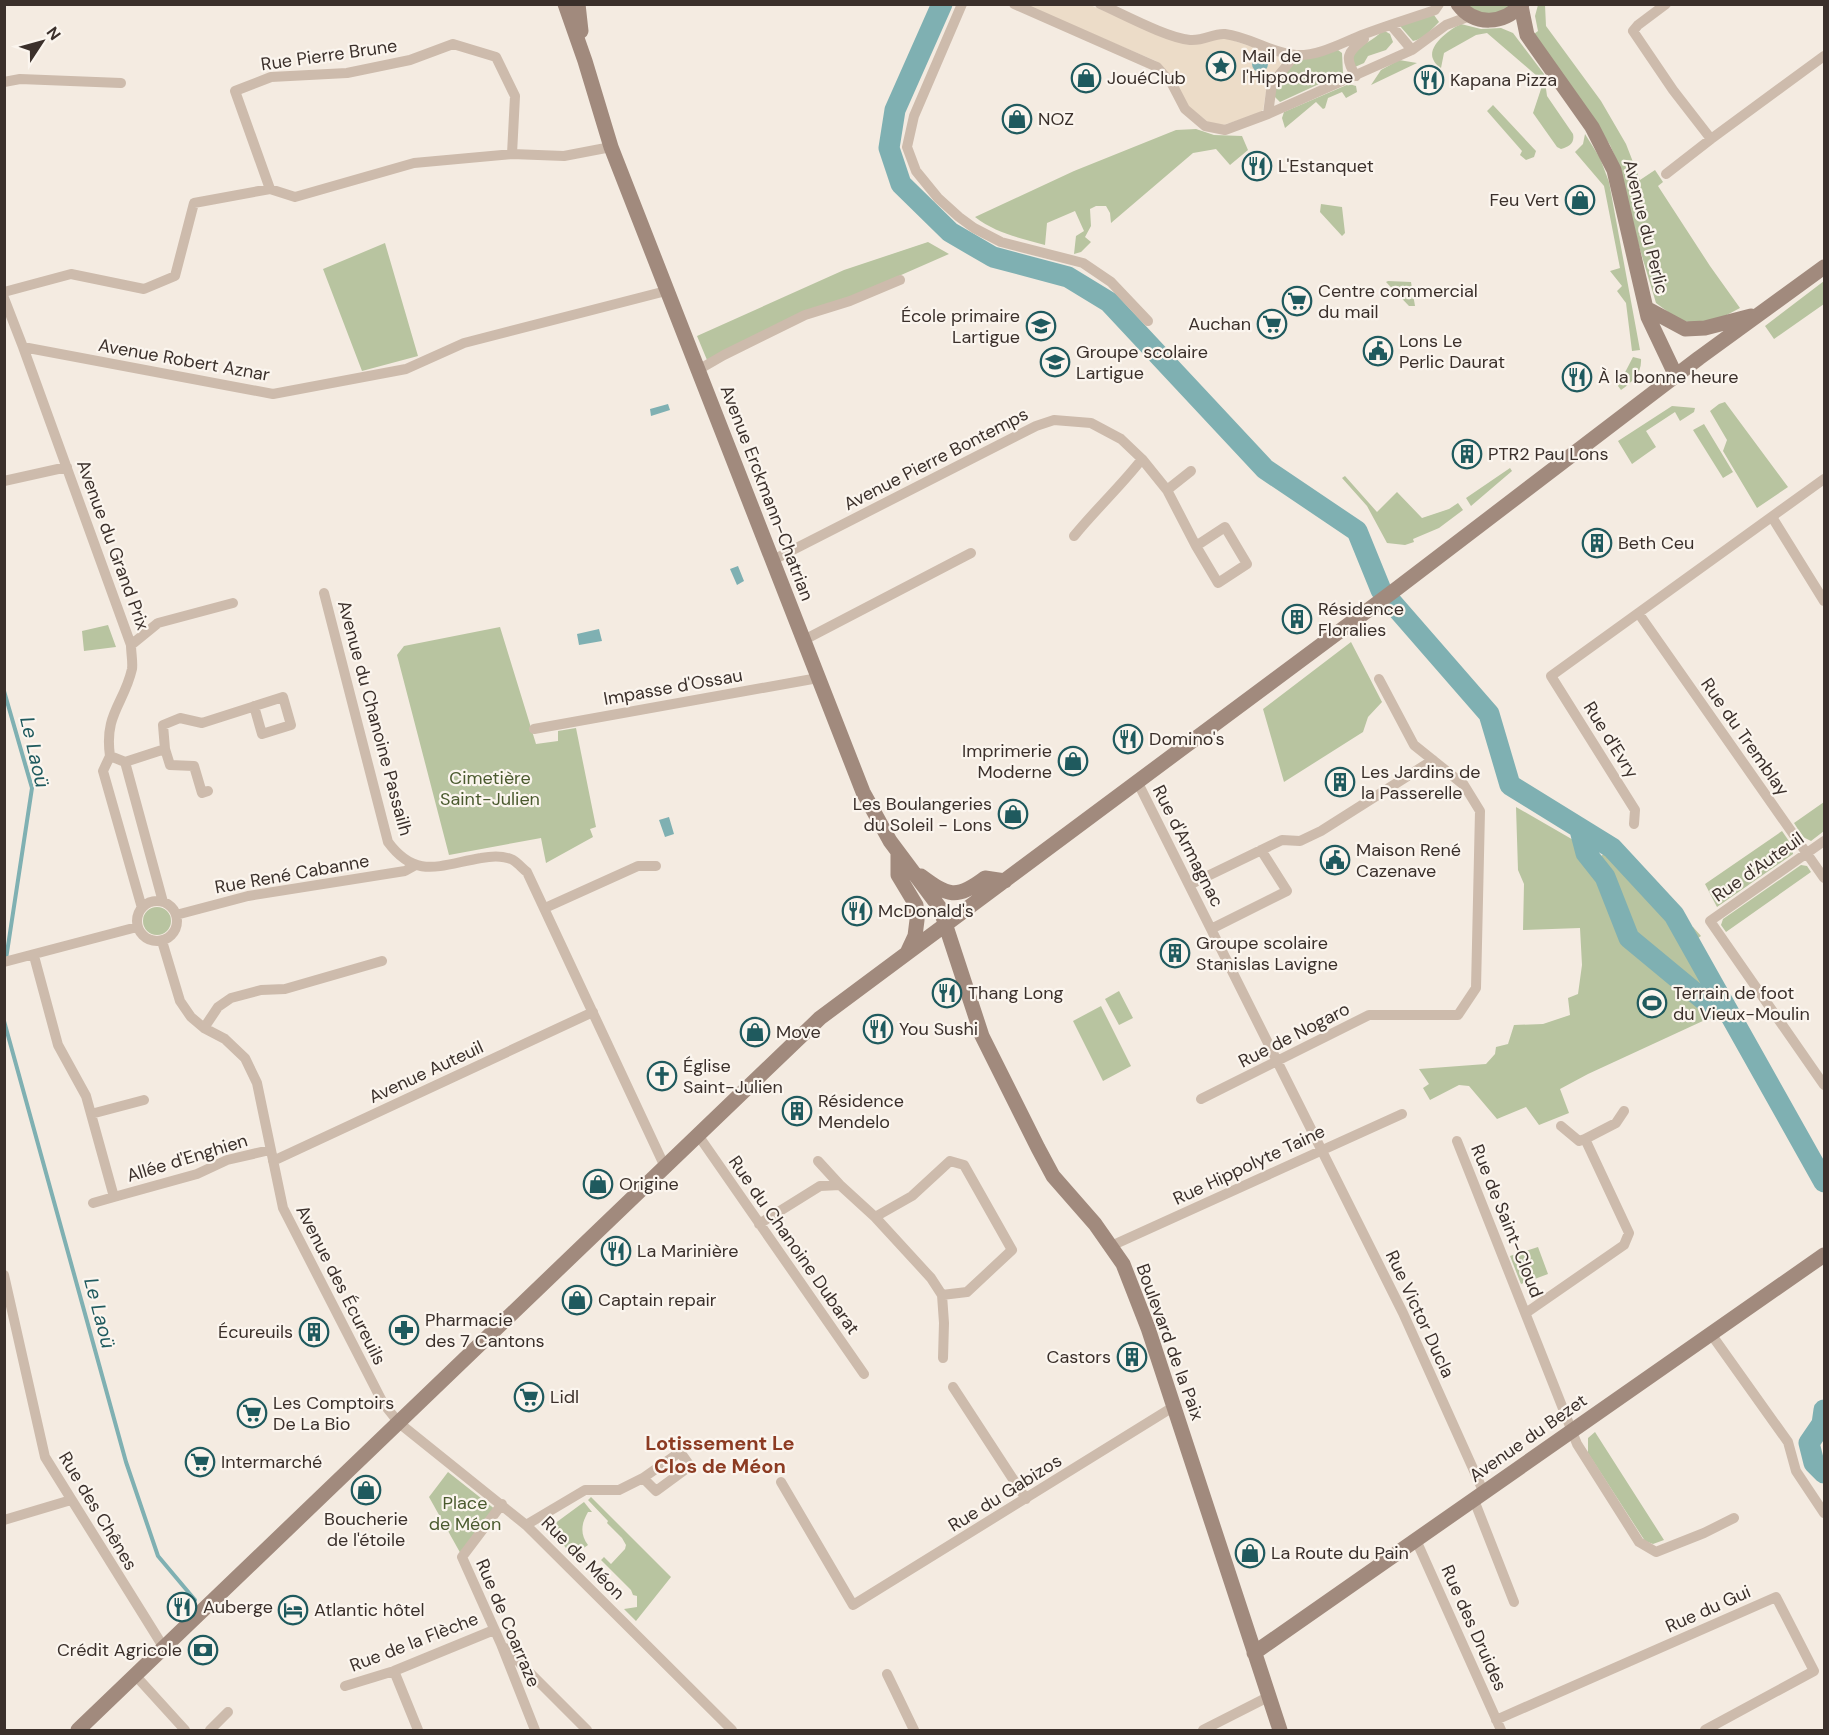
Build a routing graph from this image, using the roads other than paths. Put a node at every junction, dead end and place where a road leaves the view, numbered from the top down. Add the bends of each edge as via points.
1 (565, 4) edge
2 (578, 4) edge
3 (962, 4) edge
4 (1014, 4) edge
5 (1100, 4) edge
6 (1439, 4) edge
7 (1458, 4) edge
8 (1666, 4) edge
9 (1521, 5) edge
10 (1470, 16) junction
11 (1501, 19) junction
12 (1391, 25) junction
13 (1376, 30) junction
14 (1527, 35) junction
15 (1412, 50) junction
16 (1295, 54) junction
17 (1824, 56) edge
18 (585, 61) junction
19 (1356, 76) junction
20 (4, 82) edge
21 (121, 83) dead end
22 (1269, 114) junction
23 (1711, 139) junction
24 (611, 147) junction
25 (512, 154) junction
26 (1666, 174) dead end
27 (270, 189) junction
28 (1824, 267) edge
29 (900, 280) dead end
30 (666, 291) junction
31 (4, 292) edge
32 (4, 298) edge
33 (1646, 308) junction
34 (1763, 312) junction
35 (1149, 321) dead end
36 (23, 347) junction
37 (698, 370) junction
38 (1676, 376) junction
39 (1142, 459) junction
40 (67, 467) junction
41 (1191, 471) dead end
42 (1824, 479) edge
43 (4, 481) edge
44 (1167, 490) junction
45 (1772, 517) junction
46 (1074, 536) dead end
47 (1196, 546) junction
48 (971, 554) dead end
49 (773, 560) junction
50 (324, 593) dead end
51 (1824, 602) edge
52 (233, 603) dead end
53 (1639, 614) junction
54 (804, 640) junction
55 (131, 645) junction
56 (818, 678) junction
57 (1379, 679) dead end
58 (254, 706) dead end
59 (534, 729) dead end
60 (165, 749) junction
61 (110, 756) junction
62 (1433, 760) junction
63 (125, 762) junction
64 (1137, 782) junction
65 (208, 791) dead end
66 (1634, 824) dead end
67 (1824, 841) edge
68 (1261, 850) junction
69 (898, 853) junction
70 (1807, 853) junction
71 (414, 866) junction
72 (656, 866) dead end
73 (911, 869) junction
74 (1824, 878) edge
75 (1005, 880) junction
76 (1189, 885) junction
77 (163, 902) junction
78 (142, 908) junction
79 (545, 908) junction
80 (176, 915) junction
81 (945, 925) junction
82 (137, 927) junction
83 (1211, 929) junction
84 (162, 941) junction
85 (906, 954) junction
86 (34, 956) junction
87 (8, 962) edge
88 (382, 962) dead end
89 (593, 1012) junction
90 (204, 1028) junction
91 (1277, 1061) junction
92 (1824, 1085) edge
93 (1201, 1099) dead end
94 (144, 1100) dead end
95 (1624, 1111) dead end
96 (91, 1114) junction
97 (1401, 1114) dead end
98 (1561, 1126) dead end
99 (698, 1135) junction
100 (1585, 1139) junction
101 (1457, 1141) dead end
102 (270, 1150) junction
103 (1322, 1151) junction
104 (273, 1161) junction
105 (818, 1161) dead end
106 (665, 1167) junction
107 (840, 1185) junction
108 (114, 1197) junction
109 (93, 1203) dead end
110 (875, 1218) junction
111 (759, 1224) junction
112 (1111, 1246) junction
113 (1824, 1255) edge
114 (4, 1275) edge
115 (942, 1295) junction
116 (1526, 1313) junction
117 (1711, 1334) junction
118 (943, 1358) dead end
119 (864, 1374) dead end
120 (953, 1387) dead end
121 (1173, 1407) junction
122 (399, 1423) junction
123 (1572, 1431) junction
124 (643, 1478) dead end
125 (781, 1482) dead end
126 (1479, 1496) junction
127 (1026, 1499) junction
128 (71, 1500) junction
129 (502, 1504) junction
130 (1824, 1513) edge
131 (1734, 1518) dead end
132 (4, 1520) edge
133 (526, 1525) junction
134 (1416, 1540) junction
135 (1514, 1602) dead end
136 (494, 1630) junction
137 (501, 1644) junction
138 (164, 1648) junction
139 (1254, 1653) junction
140 (1824, 1665) edge
141 (394, 1671) junction
142 (1814, 1671) junction
143 (887, 1674) dead end
144 (135, 1675) junction
145 (345, 1686) dead end
146 (1268, 1696) junction
147 (228, 1712) dead end
148 (1496, 1720) junction
149 (78, 1731) edge
150 (185, 1731) edge
151 (210, 1731) edge
152 (418, 1731) edge
153 (535, 1731) edge
154 (587, 1731) edge
155 (732, 1731) edge
156 (914, 1731) edge
157 (1203, 1731) edge
158 (1280, 1731) edge
159 (1501, 1731) edge
160 (1705, 1731) edge

1 - 18 main road, Avenue Erckmann-Chatrian
2 - 18 main road, Avenue Erckmann-Chatrian
3 - 35 street via 914,116 907,147 916,171 938,198 974,228 1001,242 1083,263 1111,282
4 - 22 street via 1157,67 1172,84 1185,109 1205,126 1225,130
5 - 16 street via 1187,40 1226,34
6 - 12 street via 1435,10
7 - 10 main road
8 - 23 street via 1633,31
9 - 11 main road
9 - 14 main road, Avenue du Perlic
10 - 11 main road
10 - 15 street via 1446,25
11 - 14 main road, Avenue du Perlic
12 - 13 street
12 - 15 street
13 - 16 street via 1330,49
13 - 19 street via 1349,53 1348,65
14 - 33 main road, Avenue du Perlic via 1592,127 1614,170
15 - 19 street
16 - 22 street via 1272,84
17 - 23 street
18 - 24 main road, Avenue Erckmann-Chatrian
19 - 22 street
20 - 21 street via 20,79
23 - 26 street
24 - 25 street via 564,156
24 - 30 main road, Avenue Erckmann-Chatrian
25 - 27 street via 414,163 295,197
25 - 27 street, Rue Pierre Brune via 515,96 496,57 453,44 410,60 347,73 271,77 235,91
27 - 31 street via 194,203 175,276 144,289 71,274
28 - 34 main road
29 - 37 street via 805,315
30 - 36 street, Avenue Robert Aznar via 464,344 406,369 273,394
30 - 37 main road, Avenue Erckmann-Chatrian
32 - 36 street
33 - 34 main road via 1685,329 1705,328
33 - 38 main road, Avenue du Perlic
34 - 38 main road
36 - 40 street, Avenue du Grand Prix
37 - 49 main road, Avenue Erckmann-Chatrian
38 - 64 main road
39 - 44 street, Avenue Pierre Bontemps
39 - 46 street
39 - 49 street, Avenue Pierre Bontemps via 1122,439 1091,423 1054,420
40 - 43 street
40 - 55 street, Avenue du Grand Prix
41 - 44 street
42 - 45 street
44 - 47 street, Avenue Pierre Bontemps
45 - 51 street
45 - 53 street
47 - 47 street, Avenue Pierre Bontemps via 1218,583 1247,564 1225,527
48 - 54 street
49 - 54 main road, Avenue Erckmann-Chatrian
50 - 71 street, Avenue du Chanoine Passailh via 388,842
52 - 55 street via 158,623
53 - 66 street, Rue d'Evry via 1551,676 1635,810
53 - 70 street, Rue du Tremblay
54 - 56 main road, Avenue Erckmann-Chatrian
55 - 61 street, Avenue du Grand Prix via 132,667 111,718
56 - 59 street, Impasse d'Ossau
56 - 69 main road, Avenue Erckmann-Chatrian via 864,792
57 - 62 street, Rue de Nogaro via 1414,745
58 - 60 street via 202,723 180,718 163,725
60 - 63 street
60 - 65 street via 170,765 194,766 202,793
61 - 63 street
61 - 78 street, Avenue du Grand Prix via 103,771
62 - 68 street via 1321,831 1300,841 1282,840
62 - 91 street, Rue de Nogaro via 1464,785 1480,811 1476,988 1458,1015 1369,1015
63 - 77 street
64 - 75 main road
64 - 76 street, Rue d'Armagnac
67 - 70 street, Rue d'Auteuil
68 - 76 street
68 - 83 street via 1287,891
69 - 73 main road, Avenue Erckmann-Chatrian
69 - 85 main road via 898,875 916,905 915,936
70 - 74 street, Rue du Tremblay
70 - 92 street, Rue d'Auteuil via 1710,921
71 - 79 street via 494,856 513,861 527,872
71 - 80 street, Rue René Cabanne via 405,871 248,896
72 - 79 street via 638,866
73 - 75 main road via 943,892 970,890 985,878
73 - 81 main road, Avenue Erckmann-Chatrian via 940,908
75 - 81 main road
76 - 83 street, Rue d'Armagnac
77 - 78 street via 152,902
77 - 80 street
78 - 82 street
79 - 89 street
80 - 84 street via 173,934
81 - 85 main road
81 - 112 main road, Boulevard de la Paix via 982,1036 1027,1127 1053,1176
82 - 84 street via 150,940
82 - 86 street
83 - 91 street, Rue d'Armagnac
84 - 90 street, Avenue des Écureuils via 180,1001
85 - 99 main road via 820,1018
86 - 87 street
86 - 96 street, Allée d'Enghien via 58,1045 86,1096
88 - 90 street via 285,989 231,998 218,1007
89 - 104 street, Avenue Auteuil
89 - 106 street
90 - 102 street, Avenue des Écureuils via 225,1039 245,1058 257,1083
91 - 93 street, Rue de Nogaro
91 - 103 street, Rue d'Armagnac
94 - 96 street
95 - 100 street via 1616,1123
96 - 108 street, Allée d'Enghien
97 - 103 street, Rue Hippolyte Taine
98 - 100 street via 1579,1141
99 - 106 main road
99 - 111 street, Rue du Chanoine Dubarat
100 - 116 street, Rue de Saint-Cloud via 1629,1233 1624,1245
101 - 116 street, Rue de Saint-Cloud
102 - 104 street, Avenue des Écureuils
102 - 108 street, Allée d'Enghien
103 - 112 street, Rue Hippolyte Taine
103 - 126 street, Rue Victor Ducla via 1403,1313
104 - 122 street, Avenue des Écureuils via 283,1208 383,1403
105 - 107 street
106 - 122 main road
107 - 110 street
107 - 111 street via 820,1186
108 - 109 street, Allée d'Enghien
110 - 115 street
110 - 115 street via 912,1196 950,1161 964,1166 1012,1250 967,1292
111 - 119 street, Rue du Chanoine Dubarat
112 - 121 main road, Boulevard de la Paix via 1123,1264 1148,1328
113 - 117 main road, Avenue du Bezet
114 - 128 street, Rue des Chênes via 45,1457
115 - 118 street
116 - 123 street, Rue de Saint-Cloud
117 - 123 main road, Avenue du Bezet
117 - 130 street via 1788,1442 1796,1471
120 - 127 street
121 - 127 street, Rue du Gabizos
121 - 139 main road, Boulevard de la Paix
122 - 129 street, Rue de Méon
122 - 138 main road
123 - 126 main road, Avenue du Bezet
123 - 131 street, Rue de Saint-Cloud via 1639,1542 1656,1552
124 - 133 street via 619,1490 585,1490
125 - 127 street, Rue du Gabizos via 853,1605
126 - 134 main road, Avenue du Bezet
126 - 135 street, Rue Victor Ducla
128 - 132 street
128 - 138 street, Rue des Chênes
129 - 133 street, Rue de Méon
129 - 136 street, Rue de Coarraze via 462,1557
133 - 155 street, Rue de Méon
134 - 139 main road, Avenue du Bezet
134 - 148 street, Rue des Druides
136 - 137 street, Rue de Coarraze
136 - 141 street, Rue de la Flèche
137 - 153 street, Rue de Coarraze
137 - 154 street
138 - 144 main road
139 - 146 main road, Boulevard de la Paix
140 - 142 street
141 - 145 street, Rue de la Flèche
141 - 152 street
142 - 148 street, Rue du Gui via 1776,1597
142 - 160 street
143 - 156 street
144 - 149 main road
144 - 150 street
146 - 157 street
146 - 158 main road, Boulevard de la Paix
147 - 151 street
148 - 159 street, Rue des Druides

